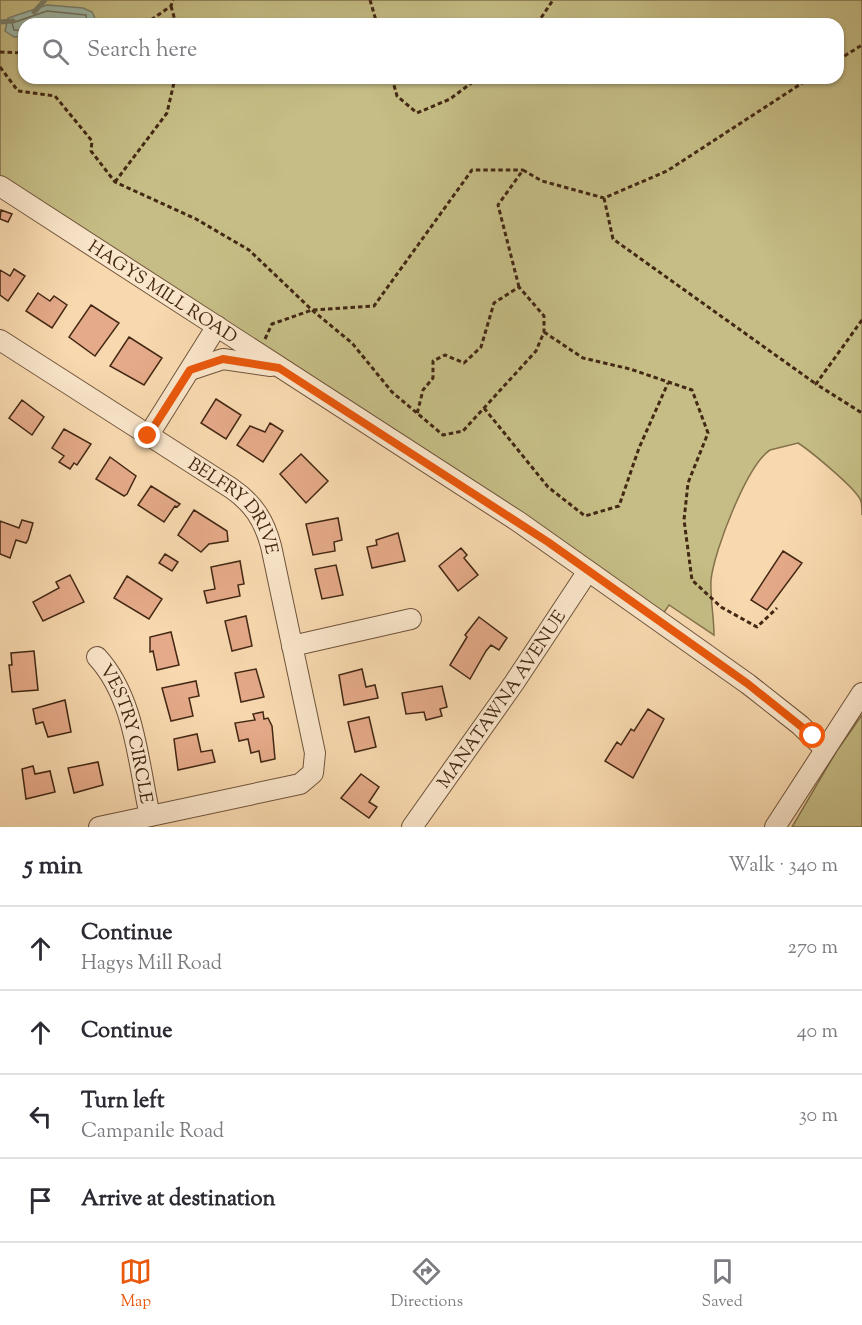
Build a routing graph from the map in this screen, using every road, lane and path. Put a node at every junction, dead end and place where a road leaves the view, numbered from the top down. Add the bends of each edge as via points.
1 (172, 0) edge
2 (370, 0) edge
3 (554, 1) edge
4 (171, 6) junction
5 (154, 18) edge
6 (174, 18) edge
7 (375, 18) edge
8 (541, 18) edge
9 (862, 45) edge
10 (0, 52) edge
11 (18, 53) edge
12 (844, 56) edge
13 (0, 67) edge
14 (174, 84) edge
15 (394, 84) edge
16 (470, 84) edge
17 (801, 84) edge
18 (523, 170) junction
19 (115, 182) junction
20 (0, 186) edge
21 (604, 198) junction
22 (519, 287) junction
23 (312, 310) junction
24 (862, 320) edge
25 (217, 326) junction
26 (544, 332) junction
27 (0, 340) edge
28 (258, 354) junction
29 (279, 368) junction
30 (190, 370) junction
31 (668, 382) junction
32 (816, 384) junction
33 (484, 408) junction
34 (862, 413) edge
35 (417, 414) junction
36 (148, 436) junction
37 (588, 571) junction
38 (777, 608) dead end
39 (411, 619) dead end
40 (292, 646) junction
41 (97, 657) dead end
42 (862, 693) edge
43 (825, 749) junction
44 (150, 816) junction
45 (99, 827) edge
46 (412, 827) edge
47 (775, 827) edge

1 - 4 path
2 - 7 path
3 - 8 path
4 - 5 path
4 - 6 path
9 - 12 path
10 - 11 path
13 - 19 path via 18,91 55,96 92,141 91,150
14 - 19 path via 167,113
15 - 16 path via 397,96 417,113 450,99
17 - 21 path via 668,171
18 - 21 path via 542,181
18 - 22 path via 498,205
18 - 23 path via 471,170 374,306
19 - 23 path via 224,233 249,250
20 - 25 street, HAGYS MILL ROAD
21 - 32 path via 613,239
22 - 26 path via 544,316
22 - 35 path via 494,303 481,347 464,363 445,355 433,361 433,378 423,390
23 - 28 path via 272,324
23 - 35 path via 352,343 392,392
24 - 32 path
25 - 28 street, HAGYS MILL ROAD
25 - 30 street
26 - 31 path via 583,358
26 - 33 path via 536,351
27 - 36 street, BELFRY DRIVE
28 - 29 street, HAGYS MILL ROAD
29 - 30 street via 223,359
29 - 37 street, HAGYS MILL ROAD via 519,522
30 - 36 street
31 - 33 path via 619,506 585,516 548,487
31 - 38 path via 692,390 708,433 687,492 684,520 692,580 721,607 757,627
32 - 34 path
33 - 35 path via 463,431 443,435
36 - 40 street, BELFRY DRIVE via 243,496 258,513 271,546
37 - 43 street, HAGYS MILL ROAD via 779,707
37 - 46 street, MANATAWNA AVENUE
39 - 40 street
40 - 44 street, BELFRY DRIVE via 315,753 313,773 300,784
41 - 44 street, VESTRY CIRCLE via 122,694
42 - 43 street
43 - 47 street
44 - 45 street

